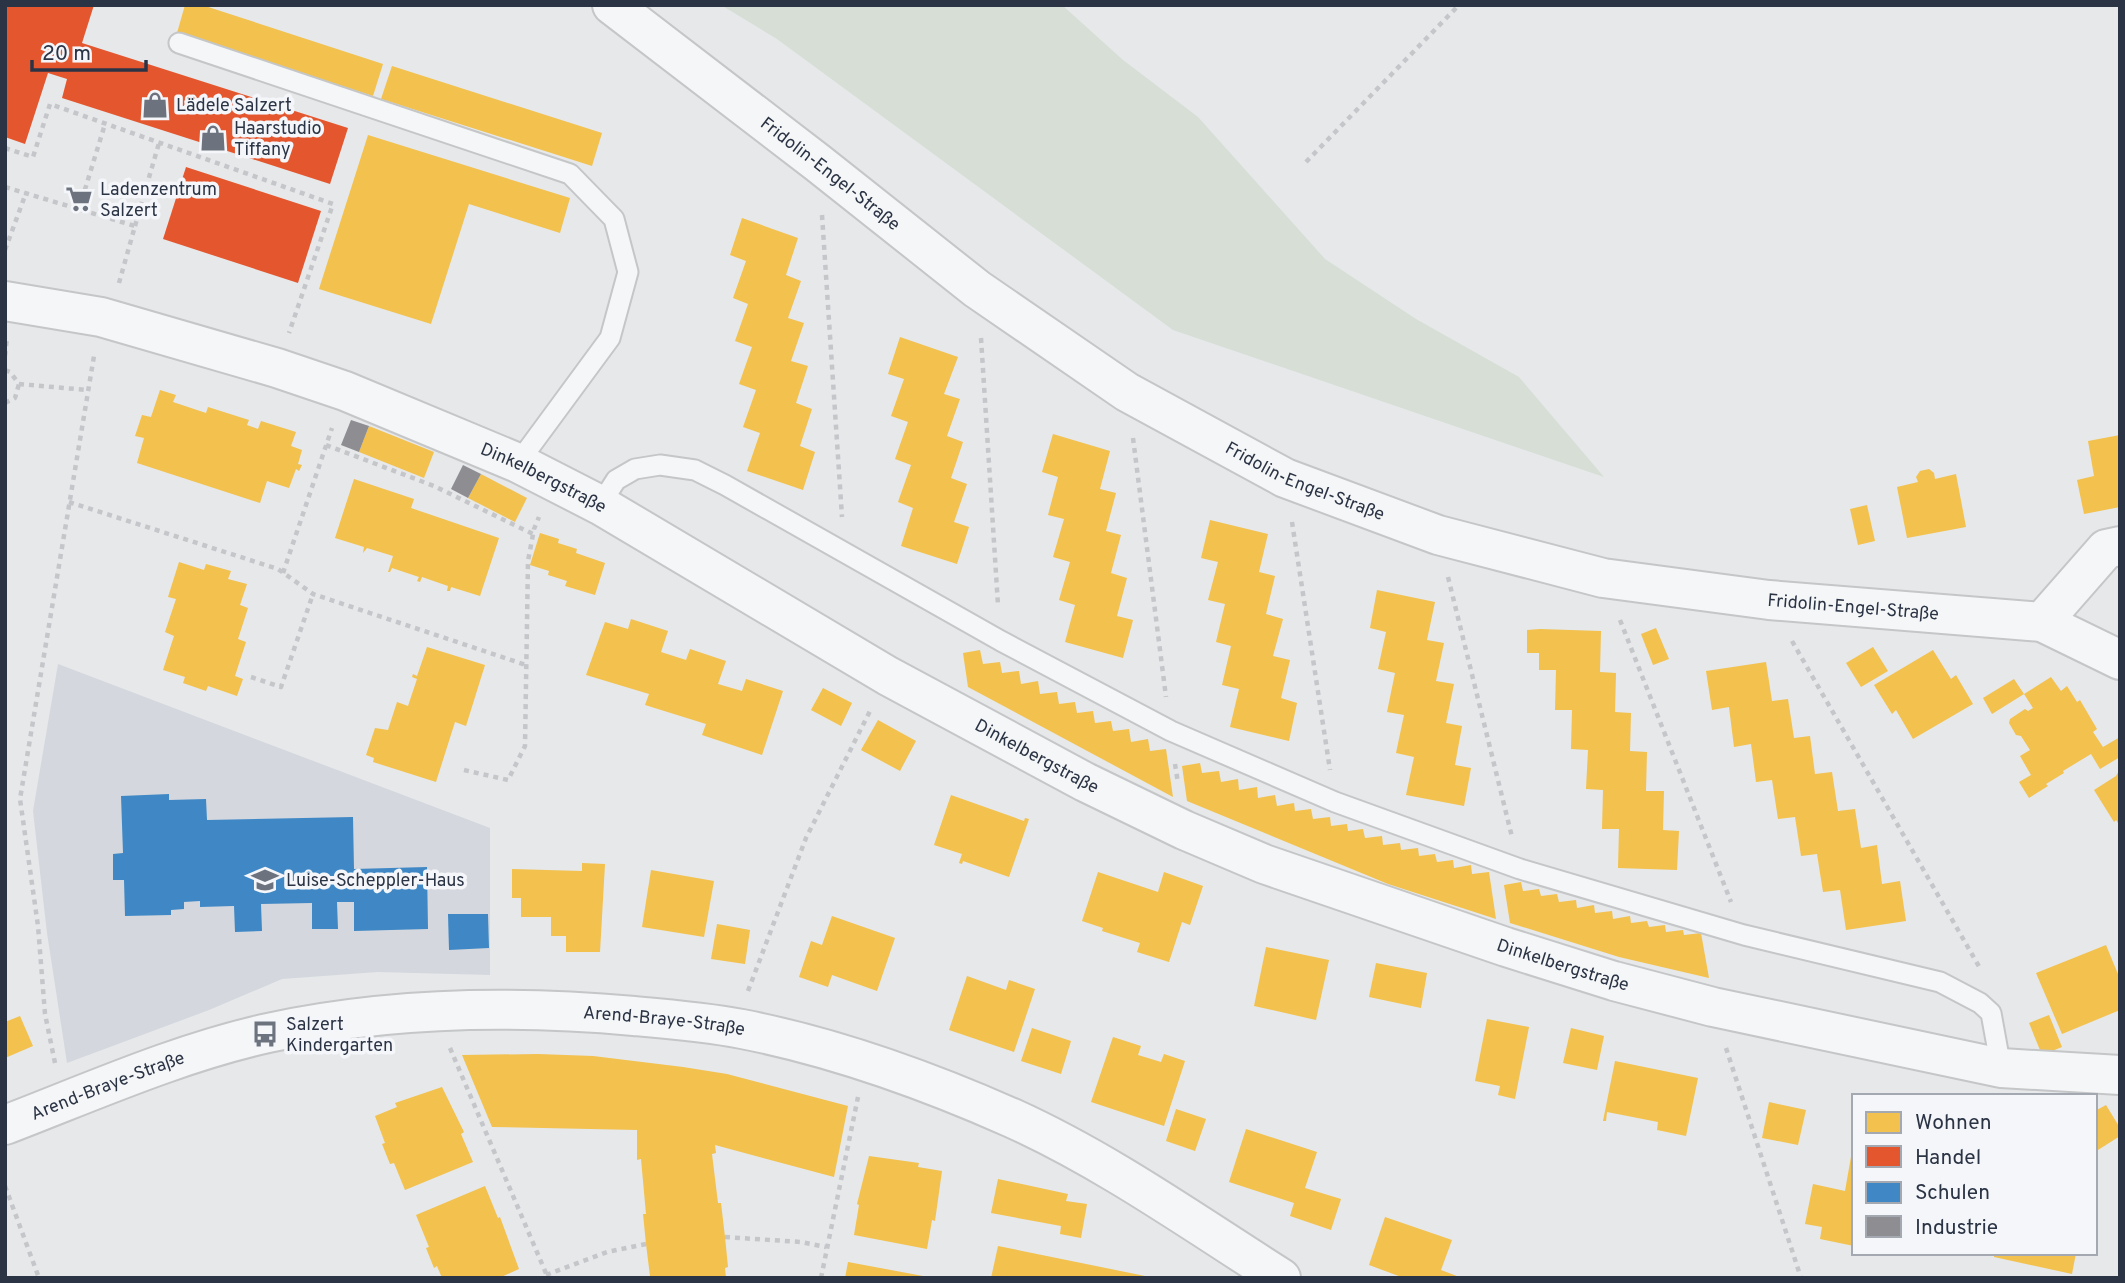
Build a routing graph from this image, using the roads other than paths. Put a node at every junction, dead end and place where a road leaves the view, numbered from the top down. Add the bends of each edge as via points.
1 (612, 5) edge
2 (179, 44) dead end
3 (7, 318) edge
4 (518, 463) junction
5 (600, 505) junction
6 (2120, 547) edge
7 (2042, 622) junction
8 (2120, 660) edge
9 (2001, 1068) junction
10 (2120, 1075) edge
11 (5, 1125) edge
12 (1282, 1278) edge

1 - 7 street, Fridolin-Engel-Straße via 978,289 1127,392 1285,478 1438,535 1603,578 1769,600
2 - 4 lane via 570,174 614,219 628,272 610,338
3 - 4 street, Dinkelbergstraße via 105,318 345,391
4 - 5 street, Dinkelbergstraße
5 - 9 street, Dinkelbergstraße via 888,676 1085,782 1265,864 1614,981 1713,1007
5 - 9 lane via 616,480 635,469 660,465 695,470 1171,731 1335,802 1520,869 1744,935 1940,982 1992,1013
6 - 7 street via 2106,549
7 - 8 street, Fridolin-Engel-Straße
9 - 10 street, Dinkelbergstraße
11 - 12 street, Arend-Braye-Straße via 184,1058 265,1034 349,1018 501,1008 740,1028 866,1062 1014,1119 1089,1158

